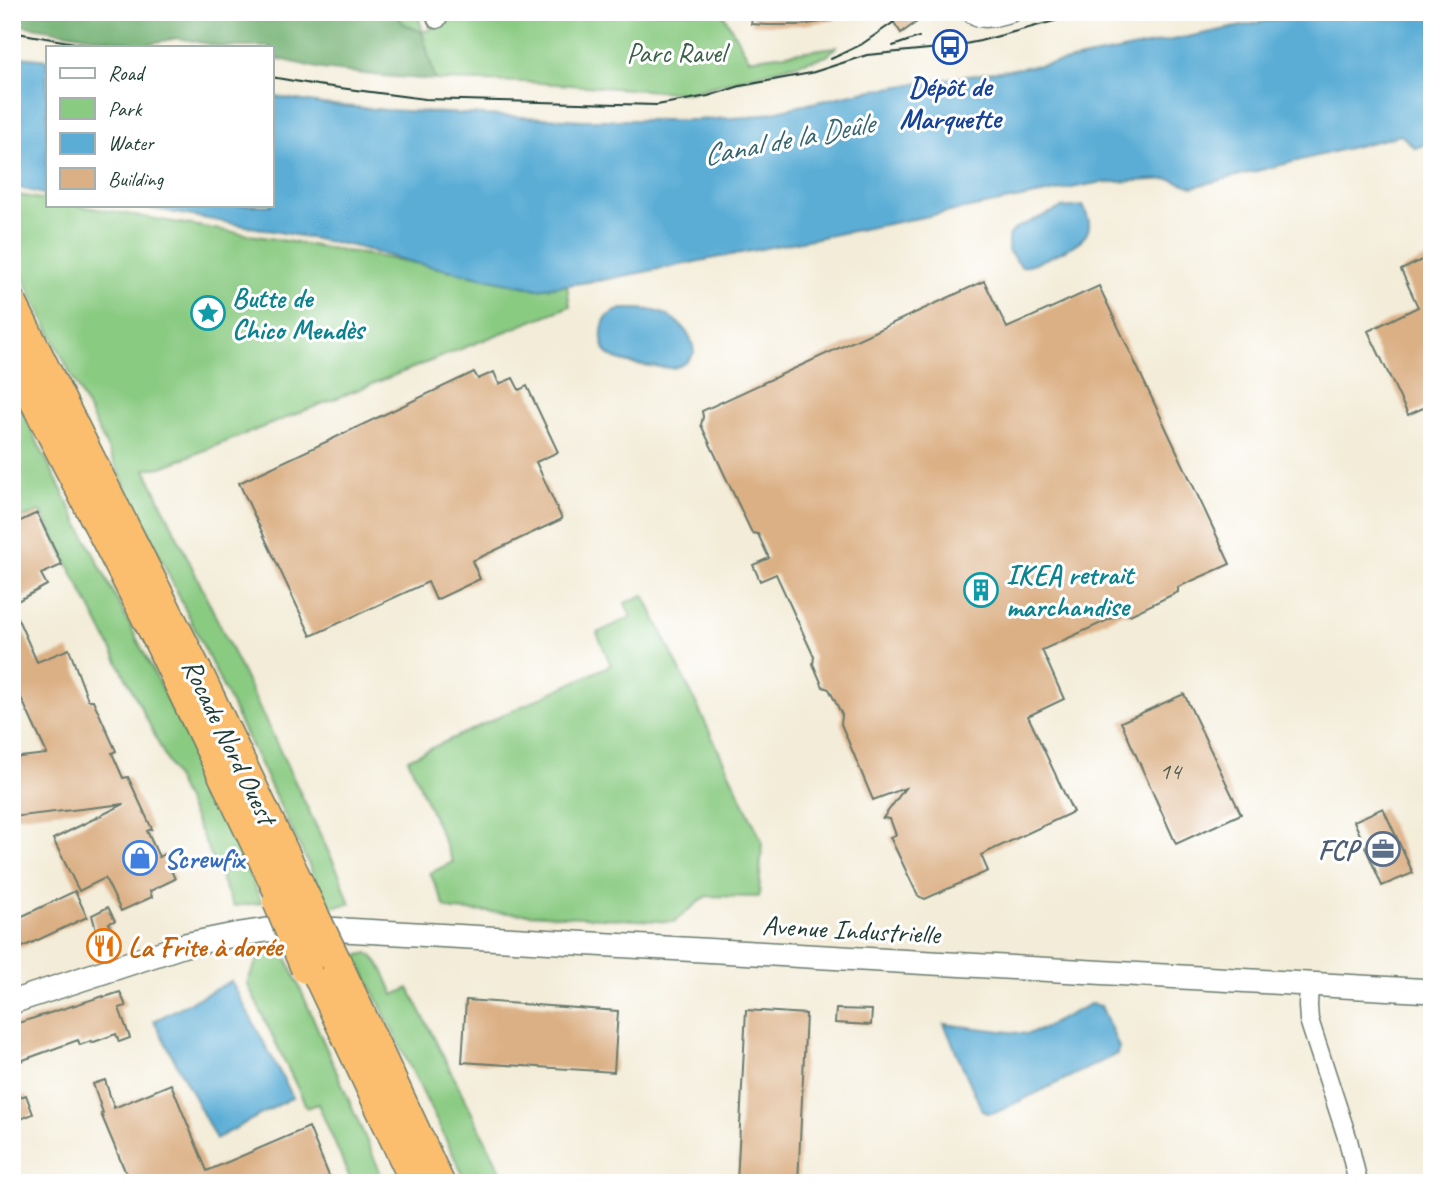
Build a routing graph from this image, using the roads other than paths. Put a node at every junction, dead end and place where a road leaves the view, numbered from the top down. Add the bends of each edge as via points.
1 (1013, 12) edge
2 (972, 14) edge
3 (12, 304) edge
4 (12, 356) edge
5 (286, 893) junction
6 (318, 965) junction
7 (1309, 984) junction
8 (1432, 991) edge
9 (12, 1002) edge
10 (397, 1183) edge
11 (416, 1183) edge
12 (439, 1183) edge
13 (1357, 1183) edge

1 - 2 street via 987,18
3 - 5 highway, Rocade Nord Ouest via 184,646
4 - 5 highway, Rocade Nord Ouest
5 - 6 highway, Rocade Nord Ouest, bridge
6 - 10 highway
6 - 11 highway, Rocade Nord Ouest
6 - 12 highway, Rocade Nord Ouest
7 - 8 street, Avenue Industrielle
7 - 9 street, Avenue Industrielle via 334,929 267,930 176,947
7 - 13 street via 1309,1020 1348,1140

